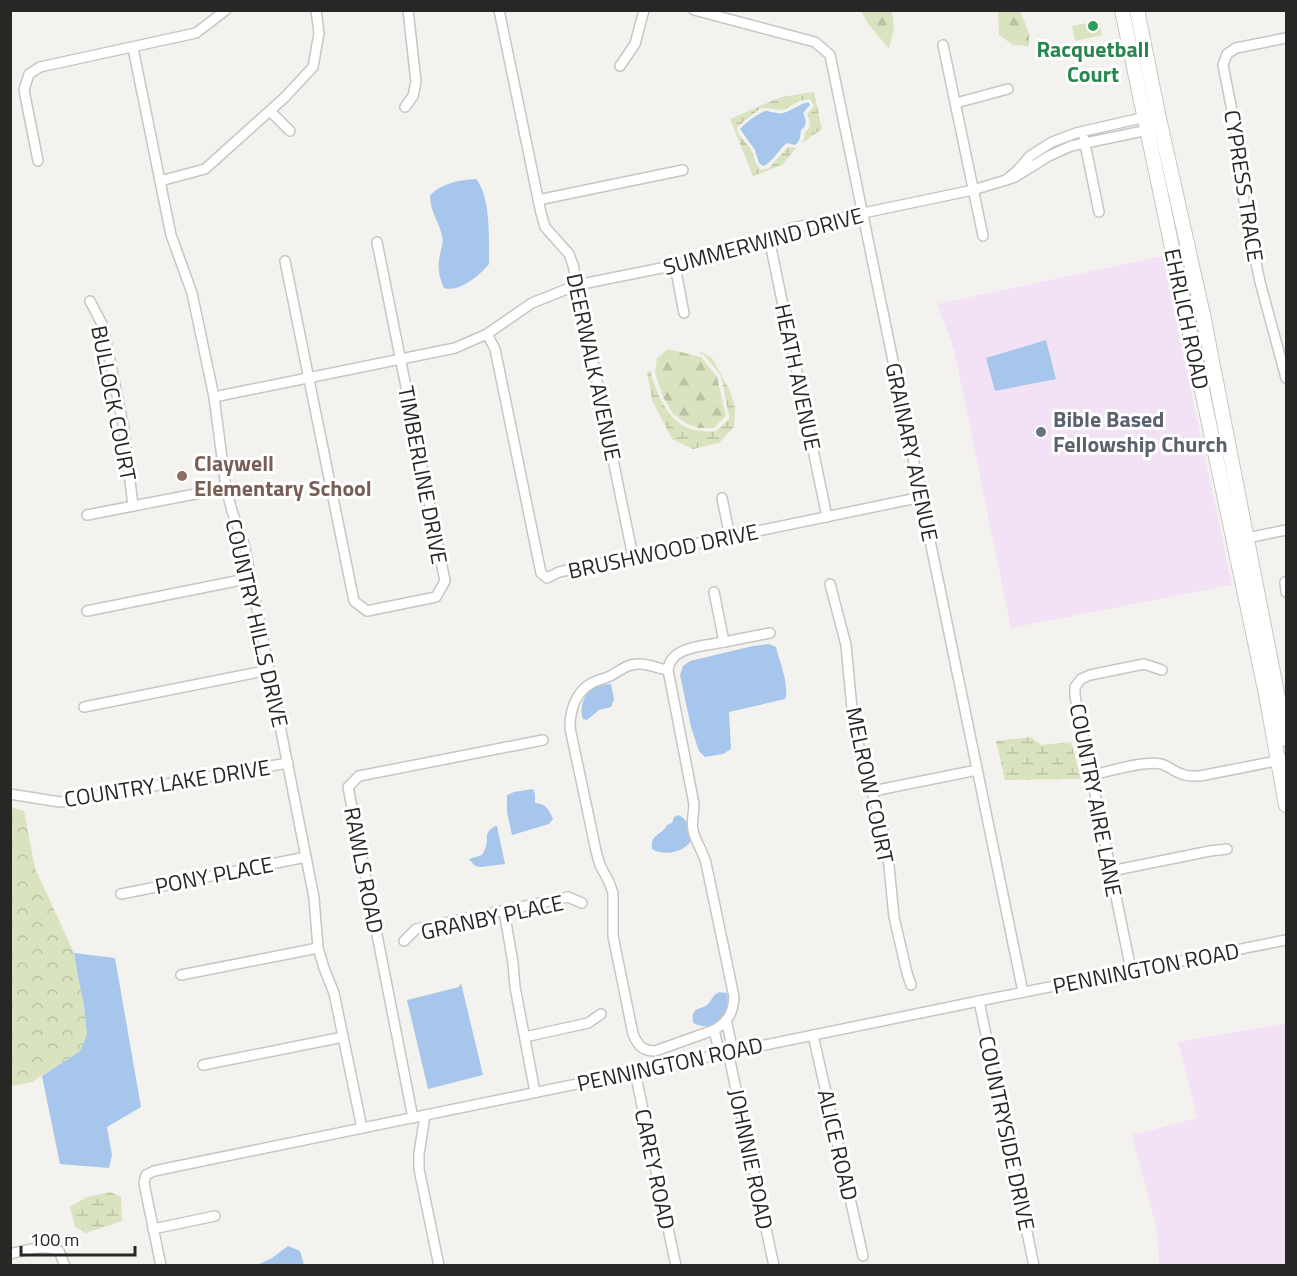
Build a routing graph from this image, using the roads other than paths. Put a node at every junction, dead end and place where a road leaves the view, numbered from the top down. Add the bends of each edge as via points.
1 (226, 10) edge
2 (316, 10) edge
3 (408, 10) edge
4 (499, 10) edge
5 (644, 10) edge
6 (694, 10) edge
7 (1122, 10) edge
8 (1137, 10) edge
9 (1287, 38) edge
10 (943, 45) dead end
11 (133, 48) junction
12 (620, 66) dead end
13 (1008, 89) dead end
14 (956, 103) junction
15 (405, 107) dead end
16 (271, 112) junction
17 (1160, 121) junction
18 (1145, 124) junction
19 (290, 131) dead end
20 (1082, 131) junction
21 (1085, 143) junction
22 (38, 161) dead end
23 (683, 170) dead end
24 (1006, 180) junction
25 (160, 181) junction
26 (973, 190) junction
27 (538, 200) junction
28 (1099, 212) dead end
29 (863, 213) junction
30 (983, 236) dead end
31 (769, 238) junction
32 (377, 242) dead end
33 (285, 261) dead end
34 (675, 266) junction
35 (577, 285) junction
36 (90, 301) dead end
37 (684, 313) dead end
38 (487, 334) junction
39 (400, 359) junction
40 (308, 378) junction
41 (1287, 378) edge
42 (214, 397) junction
43 (226, 488) junction
44 (922, 497) junction
45 (722, 498) dead end
46 (133, 506) junction
47 (87, 515) dead end
48 (827, 517) junction
49 (1287, 530) edge
50 (730, 537) junction
51 (1240, 540) junction
52 (633, 557) junction
53 (251, 578) junction
54 (1285, 582) edge
55 (830, 584) dead end
56 (714, 592) dead end
57 (1287, 592) edge
58 (87, 611) dead end
59 (770, 633) dead end
60 (724, 642) junction
61 (269, 670) junction
62 (668, 670) junction
63 (1162, 670) dead end
64 (84, 707) dead end
65 (1287, 739) edge
66 (543, 740) dead end
67 (1282, 760) edge
68 (288, 763) junction
69 (977, 770) junction
70 (1091, 775) junction
71 (873, 791) junction
72 (10, 794) edge
73 (1287, 805) edge
74 (1227, 849) dead end
75 (306, 857) junction
76 (1111, 871) junction
77 (121, 894) dead end
78 (582, 903) dead end
79 (504, 911) junction
80 (1287, 940) edge
81 (404, 941) dead end
82 (318, 948) junction
83 (1131, 970) junction
84 (182, 975) dead end
85 (911, 985) dead end
86 (1023, 992) junction
87 (979, 1001) junction
88 (601, 1014) dead end
89 (726, 1020) junction
90 (714, 1030) junction
91 (813, 1035) junction
92 (343, 1037) junction
93 (525, 1037) junction
94 (727, 1052) junction
95 (203, 1065) dead end
96 (635, 1072) junction
97 (535, 1092) junction
98 (425, 1115) junction
99 (413, 1118) junction
100 (362, 1128) junction
101 (215, 1216) dead end
102 (153, 1229) junction
103 (10, 1254) edge
104 (863, 1256) dead end
105 (65, 1266) edge
106 (161, 1266) edge
107 (439, 1266) edge
108 (676, 1266) edge
109 (774, 1266) edge
110 (1034, 1266) edge

1 - 11 street via 196,33
2 - 16 street via 319,33 313,67
3 - 15 street via 416,82
4 - 27 street, DEERWALK AVENUE
5 - 12 street via 635,44
6 - 29 street, GRAINARY AVENUE via 815,42 830,55
7 - 18 main road, EHRLICH ROAD
8 - 17 main road, EHRLICH ROAD
9 - 41 street, CYPRESS TRACE via 1236,48 1227,54 1223,65 1237,136 1245,209 1260,282
10 - 14 street
11 - 22 street via 40,67 29,74 24,90
11 - 25 street, COUNTRY HILLS DRIVE
13 - 14 street
14 - 26 street
16 - 19 street
16 - 25 street via 205,169
17 - 18 street, SUMMERWIND DRIVE
17 - 51 main road, EHRLICH ROAD via 1203,315
18 - 20 street, SUMMERWIND DRIVE
18 - 21 street, SUMMERWIND DRIVE
18 - 51 main road, EHRLICH ROAD
20 - 21 street
20 - 24 street, SUMMERWIND DRIVE via 1041,148
21 - 24 street, SUMMERWIND DRIVE via 1060,150
21 - 28 street
23 - 27 street
24 - 26 street, SUMMERWIND DRIVE
25 - 42 street, COUNTRY HILLS DRIVE via 171,235 192,293
26 - 29 street, SUMMERWIND DRIVE
26 - 30 street
27 - 35 street, DEERWALK AVENUE via 545,226 569,254
29 - 31 street, SUMMERWIND DRIVE via 792,228
29 - 44 street, GRAINARY AVENUE
31 - 34 street, SUMMERWIND DRIVE via 726,255
31 - 48 street, HEATH AVENUE
32 - 39 street, TIMBERLINE DRIVE
33 - 40 street, TIMBERLINE DRIVE
34 - 35 street, SUMMERWIND DRIVE
34 - 37 street
35 - 38 street, SUMMERWIND DRIVE via 532,303
35 - 52 street, DEERWALK AVENUE
36 - 46 street, BULLOCK COURT via 103,326 124,429
38 - 39 street, SUMMERWIND DRIVE via 455,348
38 - 52 street, BRUSHWOOD DRIVE via 495,349 541,573 547,578
39 - 40 street, SUMMERWIND DRIVE
39 - 40 street, TIMBERLINE DRIVE via 445,581 436,597 367,611 354,601
40 - 42 street, SUMMERWIND DRIVE
42 - 43 street, COUNTRY HILLS DRIVE
43 - 46 street
43 - 53 street, COUNTRY HILLS DRIVE
44 - 48 street, BRUSHWOOD DRIVE
44 - 69 street, GRAINARY AVENUE
45 - 50 street
46 - 47 street
48 - 50 street, BRUSHWOOD DRIVE
49 - 51 street
50 - 52 street, BRUSHWOOD DRIVE
51 - 65 main road, EHRLICH ROAD
51 - 67 main road, EHRLICH ROAD via 1266,694
53 - 58 street
53 - 61 street, COUNTRY HILLS DRIVE
54 - 57 street
55 - 71 street, MELROW COURT via 846,645 856,733
56 - 60 street
59 - 60 street
60 - 62 street via 677,653
61 - 64 street
61 - 68 street, COUNTRY HILLS DRIVE
62 - 89 street via 694,804 693,831 706,863 734,997
62 - 90 street via 632,664 592,683 573,707 570,728 596,851 613,893 613,936 636,1041 641,1048 655,1051
63 - 70 street, COUNTRY AIRE LANE via 1144,664 1101,672 1081,679 1075,687
66 - 99 street, RAWLS ROAD via 359,776 348,787
67 - 70 street via 1200,776 1180,774 1158,763
67 - 73 main road, EHRLICH ROAD
68 - 72 street, COUNTRY LAKE DRIVE via 60,802
68 - 75 street, COUNTRY HILLS DRIVE
69 - 71 street
69 - 86 street, GRAINARY AVENUE
70 - 76 street, COUNTRY AIRE LANE
71 - 85 street, MELROW COURT via 887,849 897,933
74 - 76 street
75 - 77 street, PONY PLACE
75 - 82 street, COUNTRY HILLS DRIVE
76 - 83 street, COUNTRY AIRE LANE
78 - 79 street, GRANBY PLACE via 568,897
79 - 81 street, GRANBY PLACE via 416,929
79 - 93 street
80 - 83 street, PENNINGTON ROAD
82 - 84 street
82 - 92 street, COUNTRY HILLS DRIVE via 334,993
83 - 86 street, PENNINGTON ROAD
86 - 87 street, PENNINGTON ROAD
87 - 91 street, PENNINGTON ROAD
87 - 110 street, COUNTRYSIDE DRIVE
88 - 93 street via 588,1023
89 - 90 street
89 - 94 street
90 - 94 street
91 - 94 street, PENNINGTON ROAD
91 - 104 street, ALICE ROAD
92 - 95 street
92 - 100 street, COUNTRY HILLS DRIVE
93 - 97 street
94 - 96 street, PENNINGTON ROAD
94 - 109 street, JOHNNIE ROAD
96 - 97 street, PENNINGTON ROAD
96 - 108 street, CAREY ROAD
97 - 98 street, PENNINGTON ROAD
98 - 99 street, PENNINGTON ROAD
98 - 107 street via 419,1169
99 - 100 street, PENNINGTON ROAD
100 - 102 street, PENNINGTON ROAD via 154,1171 146,1175 144,1183
101 - 102 street
102 - 106 street, PENNINGTON ROAD
103 - 105 street via 51,1247 58,1251

